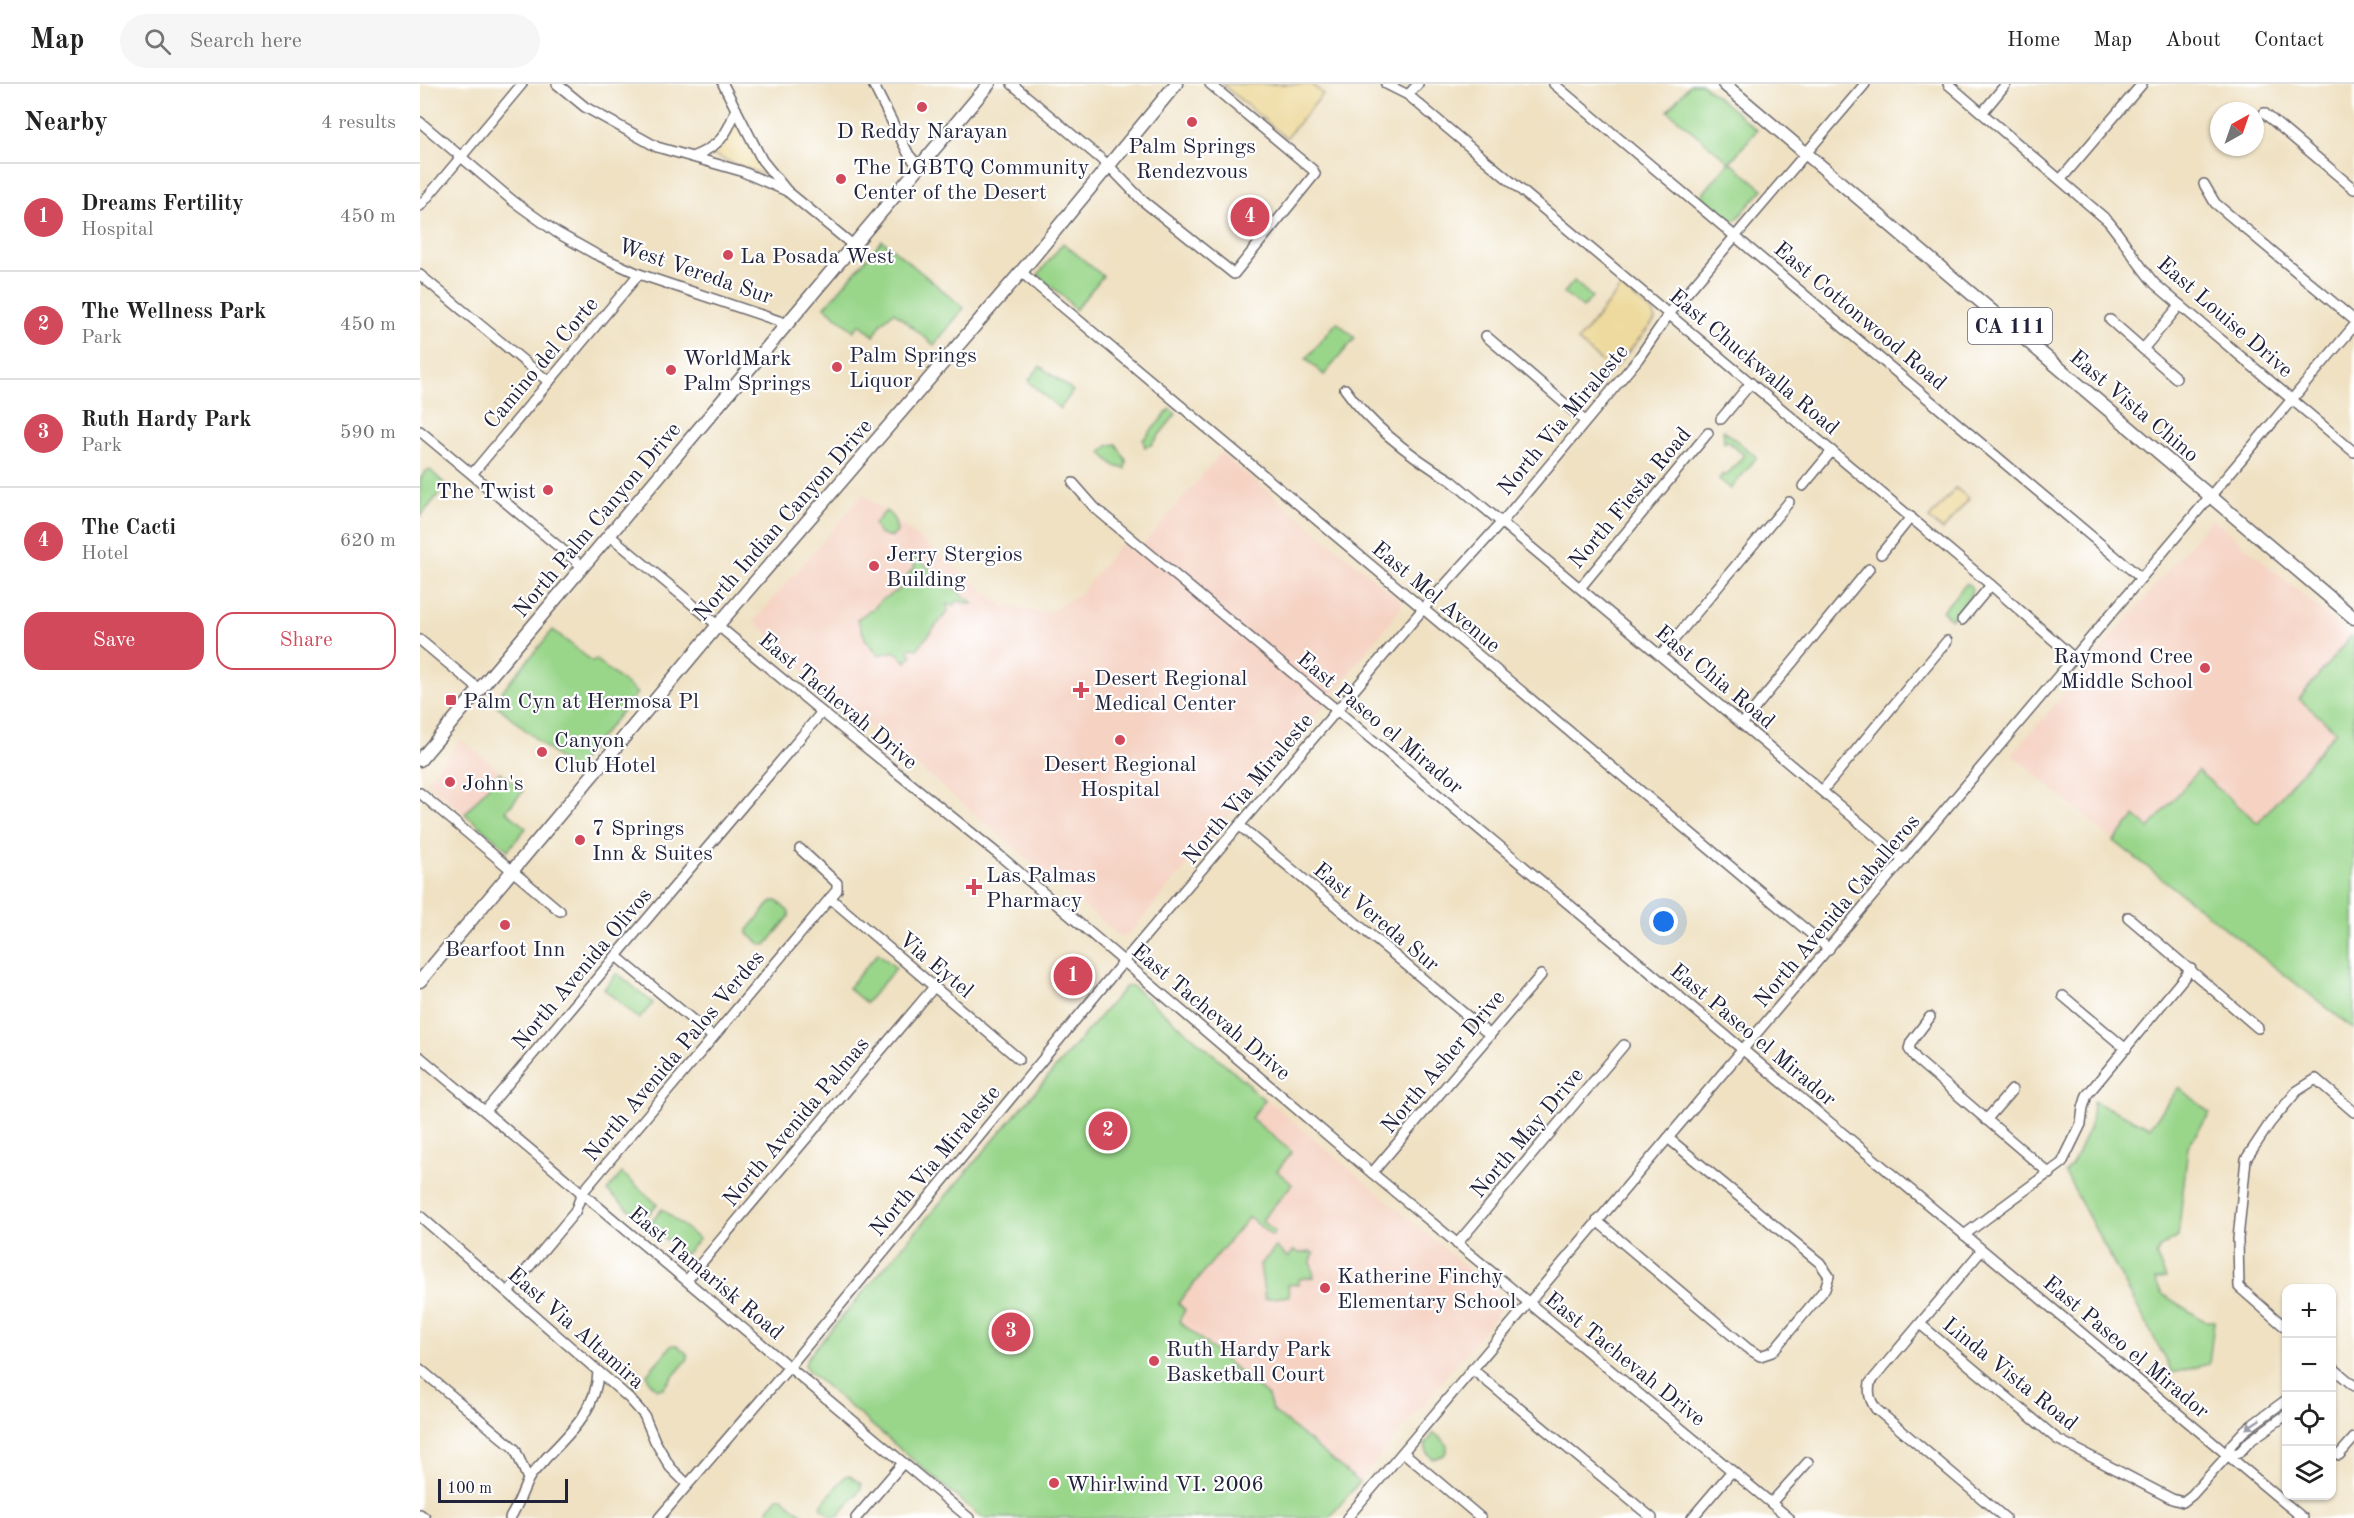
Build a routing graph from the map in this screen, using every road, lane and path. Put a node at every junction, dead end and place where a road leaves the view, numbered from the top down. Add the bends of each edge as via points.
1 (522, 84) edge
2 (557, 84) edge
3 (723, 84) edge
4 (873, 84) edge
5 (989, 84) edge
6 (1012, 84) edge
7 (1176, 84) edge
8 (1210, 84) edge
9 (1386, 84) edge
10 (1418, 84) edge
11 (1554, 84) edge
12 (1724, 84) edge
13 (1865, 84) edge
14 (1948, 84) edge
15 (2006, 84) edge
16 (2142, 84) edge
17 (1408, 95) junction
18 (736, 109) junction
19 (1982, 113) junction
20 (2264, 113) dead end
21 (420, 122) edge
22 (1807, 153) junction
23 (461, 157) junction
24 (692, 157) junction
25 (1108, 165) junction
26 (920, 168) junction
27 (2061, 179) junction
28 (2204, 184) dead end
29 (2354, 189) edge
30 (788, 191) junction
31 (420, 206) edge
32 (1736, 236) junction
33 (854, 246) junction
34 (1021, 272) junction
35 (639, 274) junction
36 (420, 275) edge
37 (2180, 305) junction
38 (1670, 315) junction
39 (2110, 320) dead end
40 (2354, 320) edge
41 (788, 324) junction
42 (2354, 326) edge
43 (1486, 336) dead end
44 (2143, 349) junction
45 (2176, 378) dead end
46 (549, 382) junction
47 (1751, 383) junction
48 (1345, 389) dead end
49 (2292, 399) junction
50 (1721, 419) dead end
51 (1584, 421) junction
52 (420, 431) edge
53 (1708, 433) dead end
54 (1832, 451) junction
55 (2354, 452) edge
56 (472, 474) junction
57 (1073, 483) dead end
58 (1803, 486) dead end
59 (2211, 496) junction
60 (1789, 502) dead end
61 (1911, 517) junction
62 (1502, 522) junction
63 (609, 535) junction
64 (1881, 554) dead end
65 (583, 567) junction
66 (1869, 569) dead end
67 (2141, 578) junction
68 (1991, 585) junction
69 (1581, 587) junction
70 (1423, 609) junction
71 (2354, 618) edge
72 (1962, 620) dead end
73 (718, 625) junction
74 (420, 640) edge
75 (1947, 641) dead end
76 (1661, 655) junction
77 (2074, 658) junction
78 (480, 690) junction
79 (1338, 711) junction
80 (822, 712) junction
81 (1742, 724) junction
82 (420, 760) edge
83 (1822, 791) junction
84 (420, 793) edge
85 (1240, 826) junction
86 (800, 849) dead end
87 (1904, 860) junction
88 (512, 871) junction
89 (830, 898) junction
90 (560, 911) dead end
91 (2128, 917) dead end
92 (1829, 949) junction
93 (616, 956) junction
94 (1124, 961) junction
95 (2191, 969) junction
96 (1541, 975) dead end
97 (420, 981) edge
98 (934, 987) junction
99 (2063, 996) dead end
100 (1930, 1017) dead end
101 (2258, 1028) dead end
102 (1490, 1035) junction
103 (713, 1037) junction
104 (1624, 1045) dead end
105 (2126, 1048) junction
106 (1743, 1051) junction
107 (420, 1057) edge
108 (1019, 1059) dead end
109 (2012, 1090) dead end
110 (485, 1112) junction
111 (2354, 1112) edge
112 (1986, 1120) junction
113 (1668, 1138) junction
114 (1372, 1173) junction
115 (2050, 1174) junction
116 (582, 1193) junction
117 (420, 1216) edge
118 (1597, 1221) junction
119 (1965, 1235) junction
120 (1457, 1244) junction
121 (1982, 1250) junction
122 (687, 1280) junction
123 (508, 1292) junction
124 (1527, 1302) junction
125 (1920, 1324) junction
126 (2282, 1325) edge
127 (790, 1366) junction
128 (420, 1369) edge
129 (1472, 1369) junction
130 (2336, 1371) edge
131 (598, 1372) junction
132 (2354, 1386) edge
133 (2282, 1403) edge
134 (2282, 1418) edge
135 (2354, 1438) edge
136 (1403, 1452) junction
137 (2339, 1455) dead end
138 (2227, 1456) junction
139 (1808, 1462) dead end
140 (903, 1463) junction
141 (1732, 1471) junction
142 (528, 1479) junction
143 (687, 1484) junction
144 (1772, 1503) junction
145 (420, 1514) edge
146 (425, 1518) edge
147 (511, 1518) edge
148 (658, 1518) edge
149 (856, 1518) edge
150 (969, 1518) edge
151 (1347, 1518) edge
152 (1481, 1518) edge
153 (1652, 1518) edge
154 (1692, 1518) edge
155 (1789, 1518) edge
156 (2005, 1518) edge
157 (2303, 1518) edge

1 - 23 street
2 - 24 street via 585,107 657,147
3 - 18 street
4 - 26 street
5 - 26 main road, North Palm Canyon Drive
6 - 25 street
7 - 25 main road, North Indian Canyon Drive
8 - 25 street via 1315,174 1234,274 1143,201
9 - 17 street, East Chuckwalla Road
10 - 17 street
11 - 32 street, East Cottonwood Road
12 - 22 main road, East Vista Chino / CA 111
13 - 22 street, North Via Miraleste
14 - 19 street, East Louise Drive
15 - 19 street
16 - 27 street
17 - 38 street, East Chuckwalla Road
18 - 24 street via 723,139
18 - 30 street via 762,160
19 - 27 street, East Louise Drive
20 - 29 street
21 - 23 street, West Vereda Sur
22 - 32 street, North Via Miraleste
22 - 59 main road, East Vista Chino / CA 111
23 - 31 street
23 - 35 street, West Vereda Sur via 556,232
24 - 30 street via 741,171
25 - 34 main road, North Indian Canyon Drive
26 - 33 main road, North Palm Canyon Drive
27 - 37 street, East Louise Drive via 2108,220 2137,264
28 - 40 street via 2215,203
30 - 33 street
32 - 38 street, North Via Miraleste
32 - 67 street, East Cottonwood Road
33 - 41 main road, North Palm Canyon Drive
34 - 70 street, East Mel Avenue
34 - 73 main road, North Indian Canyon Drive
35 - 41 street, West Vereda Sur
35 - 46 street, Camino del Corte
36 - 46 street
37 - 44 street
37 - 49 street, East Louise Drive
38 - 47 street, East Chuckwalla Road
38 - 51 street, North Via Miraleste
39 - 44 street
41 - 63 main road, North Palm Canyon Drive
42 - 49 street, North Avenida Caballeros
43 - 51 street
44 - 45 street
46 - 56 street, Camino del Corte
47 - 50 street, North Fiesta Road
47 - 54 street, East Chuckwalla Road
48 - 62 street, East Chia Road via 1360,410 1393,438
49 - 55 street, East Louise Drive
49 - 59 street, North Avenida Caballeros
51 - 62 street, North Via Miraleste
52 - 56 street
53 - 69 street, North Fiesta Road
54 - 58 street
54 - 61 street, East Chuckwalla Road
56 - 65 street
57 - 79 street, East Paseo el Mirador via 1095,508
59 - 67 street, North Avenida Caballeros
59 - 71 main road, East Vista Chino / CA 111
60 - 76 street
61 - 64 street
61 - 68 street, East Chuckwalla Road
62 - 69 street, East Chia Road
62 - 70 street, North Via Miraleste
63 - 65 main road, North Palm Canyon Drive
63 - 73 street, East Tachevah Drive
65 - 78 main road, North Palm Canyon Drive
66 - 81 street
67 - 77 street, North Avenida Caballeros
68 - 72 street
68 - 77 street, East Chuckwalla Road
69 - 76 street, East Chia Road
70 - 79 street, North Via Miraleste
70 - 92 street, East Mel Avenue
73 - 80 street, East Tachevah Drive
73 - 88 main road, North Indian Canyon Drive
74 - 78 street
75 - 83 street
76 - 81 street, East Chia Road
77 - 87 street, North Avenida Caballeros
78 - 82 main road, North Palm Canyon Drive
79 - 85 street, North Via Miraleste
79 - 106 street, East Paseo el Mirador
80 - 93 street, North Avenida Olivos
80 - 94 street, East Tachevah Drive via 952,815
81 - 83 street, East Chia Road
83 - 87 street, East Chia Road
84 - 88 street
85 - 94 street, North Via Miraleste
85 - 102 street, East Vereda Sur
86 - 89 street via 837,883
87 - 92 street, North Avenida Caballeros
88 - 90 street
88 - 97 main road, North Indian Canyon Drive
89 - 98 street, Via Eytel
89 - 103 street, North Avenida Palos Verdes
91 - 95 street
92 - 106 street, North Avenida Caballeros
93 - 103 street
93 - 110 street, North Avenida Olivos
94 - 114 street, East Tachevah Drive
94 - 127 street, North Via Miraleste
95 - 101 street
95 - 105 street
96 - 102 street, North Asher Drive
98 - 108 street, Via Eytel
98 - 122 street, North Avenida Palmas
99 - 105 street
100 - 112 street via 1910,1049 1917,1060
102 - 114 street, North Asher Drive
103 - 116 street, North Avenida Palos Verdes
104 - 120 street, North May Drive
105 - 115 street via 2087,1095 2082,1124 2062,1163
106 - 113 street, North Avenida Caballeros
106 - 119 street, East Paseo el Mirador
107 - 110 street, East Tamarisk Road
109 - 112 street
110 - 116 street, East Tamarisk Road
111 - 126 street via 2316,1079 2297,1091 2246,1159 2238,1239 2239,1287
112 - 115 street
113 - 118 street, North Avenida Caballeros
113 - 118 street via 1820,1263 1829,1276 1825,1289 1772,1352 1760,1356 1747,1348
114 - 120 street, East Tachevah Drive
115 - 119 street
116 - 122 street, East Tamarisk Road
116 - 123 street, North Avenida Palos Verdes via 575,1212
117 - 123 street, East Via Altamira
118 - 124 street, North Avenida Caballeros
119 - 121 street, East Paseo el Mirador
120 - 124 street, East Tachevah Drive
121 - 125 street
121 - 138 street, East Paseo el Mirador
122 - 127 street, East Tamarisk Road
123 - 131 street, East Via Altamira
124 - 129 street, North Avenida Caballeros
124 - 141 street, East Tachevah Drive
125 - 138 street, Linda Vista Road via 2057,1439 2172,1499 2183,1502 2192,1495
125 - 156 street via 1870,1383 1871,1402
127 - 140 street, East Tamarisk Road
127 - 143 street, North Via Miraleste
128 - 142 street via 514,1449
129 - 136 street, North Avenida Caballeros
129 - 153 street
130 - 132 street
131 - 142 street via 598,1387 590,1406
131 - 143 street, East Via Altamira via 644,1414 655,1442
133 -> 138 street via 2245,1430
134 - 138 street via 2240,1452
135 - 137 street
136 - 151 street, North Avenida Caballeros
136 - 152 street
138 - 157 street, East Paseo el Mirador
139 - 144 street
140 - 149 street
140 - 150 street, East Tamarisk Road
141 - 144 street, East Tachevah Drive
141 - 154 street
142 - 147 street
143 - 148 street, North Via Miraleste
144 - 155 street, East Tachevah Drive
145 - 146 street

